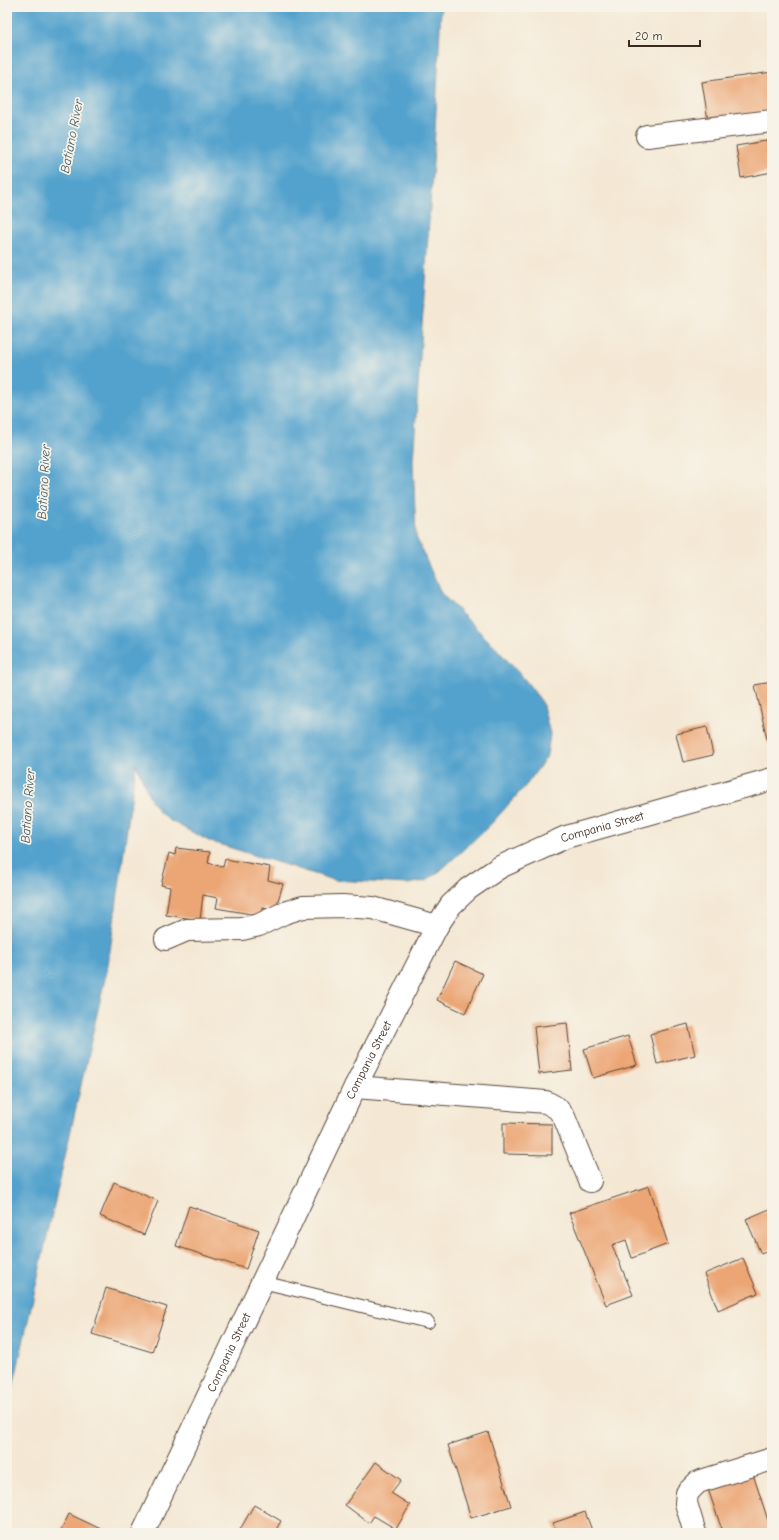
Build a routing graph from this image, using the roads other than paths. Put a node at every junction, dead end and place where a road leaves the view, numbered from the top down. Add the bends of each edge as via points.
1 (772, 120) edge
2 (647, 136) dead end
3 (772, 779) edge
4 (437, 926) junction
5 (166, 939) dead end
6 (355, 1087) junction
7 (590, 1181) dead end
8 (262, 1282) junction
9 (428, 1322) dead end
10 (772, 1459) edge
11 (143, 1533) edge
12 (695, 1533) edge

1 - 2 street
3 - 4 street, Compania Street via 566,837 500,867 468,889
4 - 5 street via 373,908 303,907 242,930 187,930
4 - 6 street, Compania Street
6 - 7 street via 546,1102 557,1108 564,1117
6 - 8 street, Compania Street
8 - 9 lane
8 - 11 street, Compania Street
10 - 12 street via 698,1482 687,1493 686,1503

